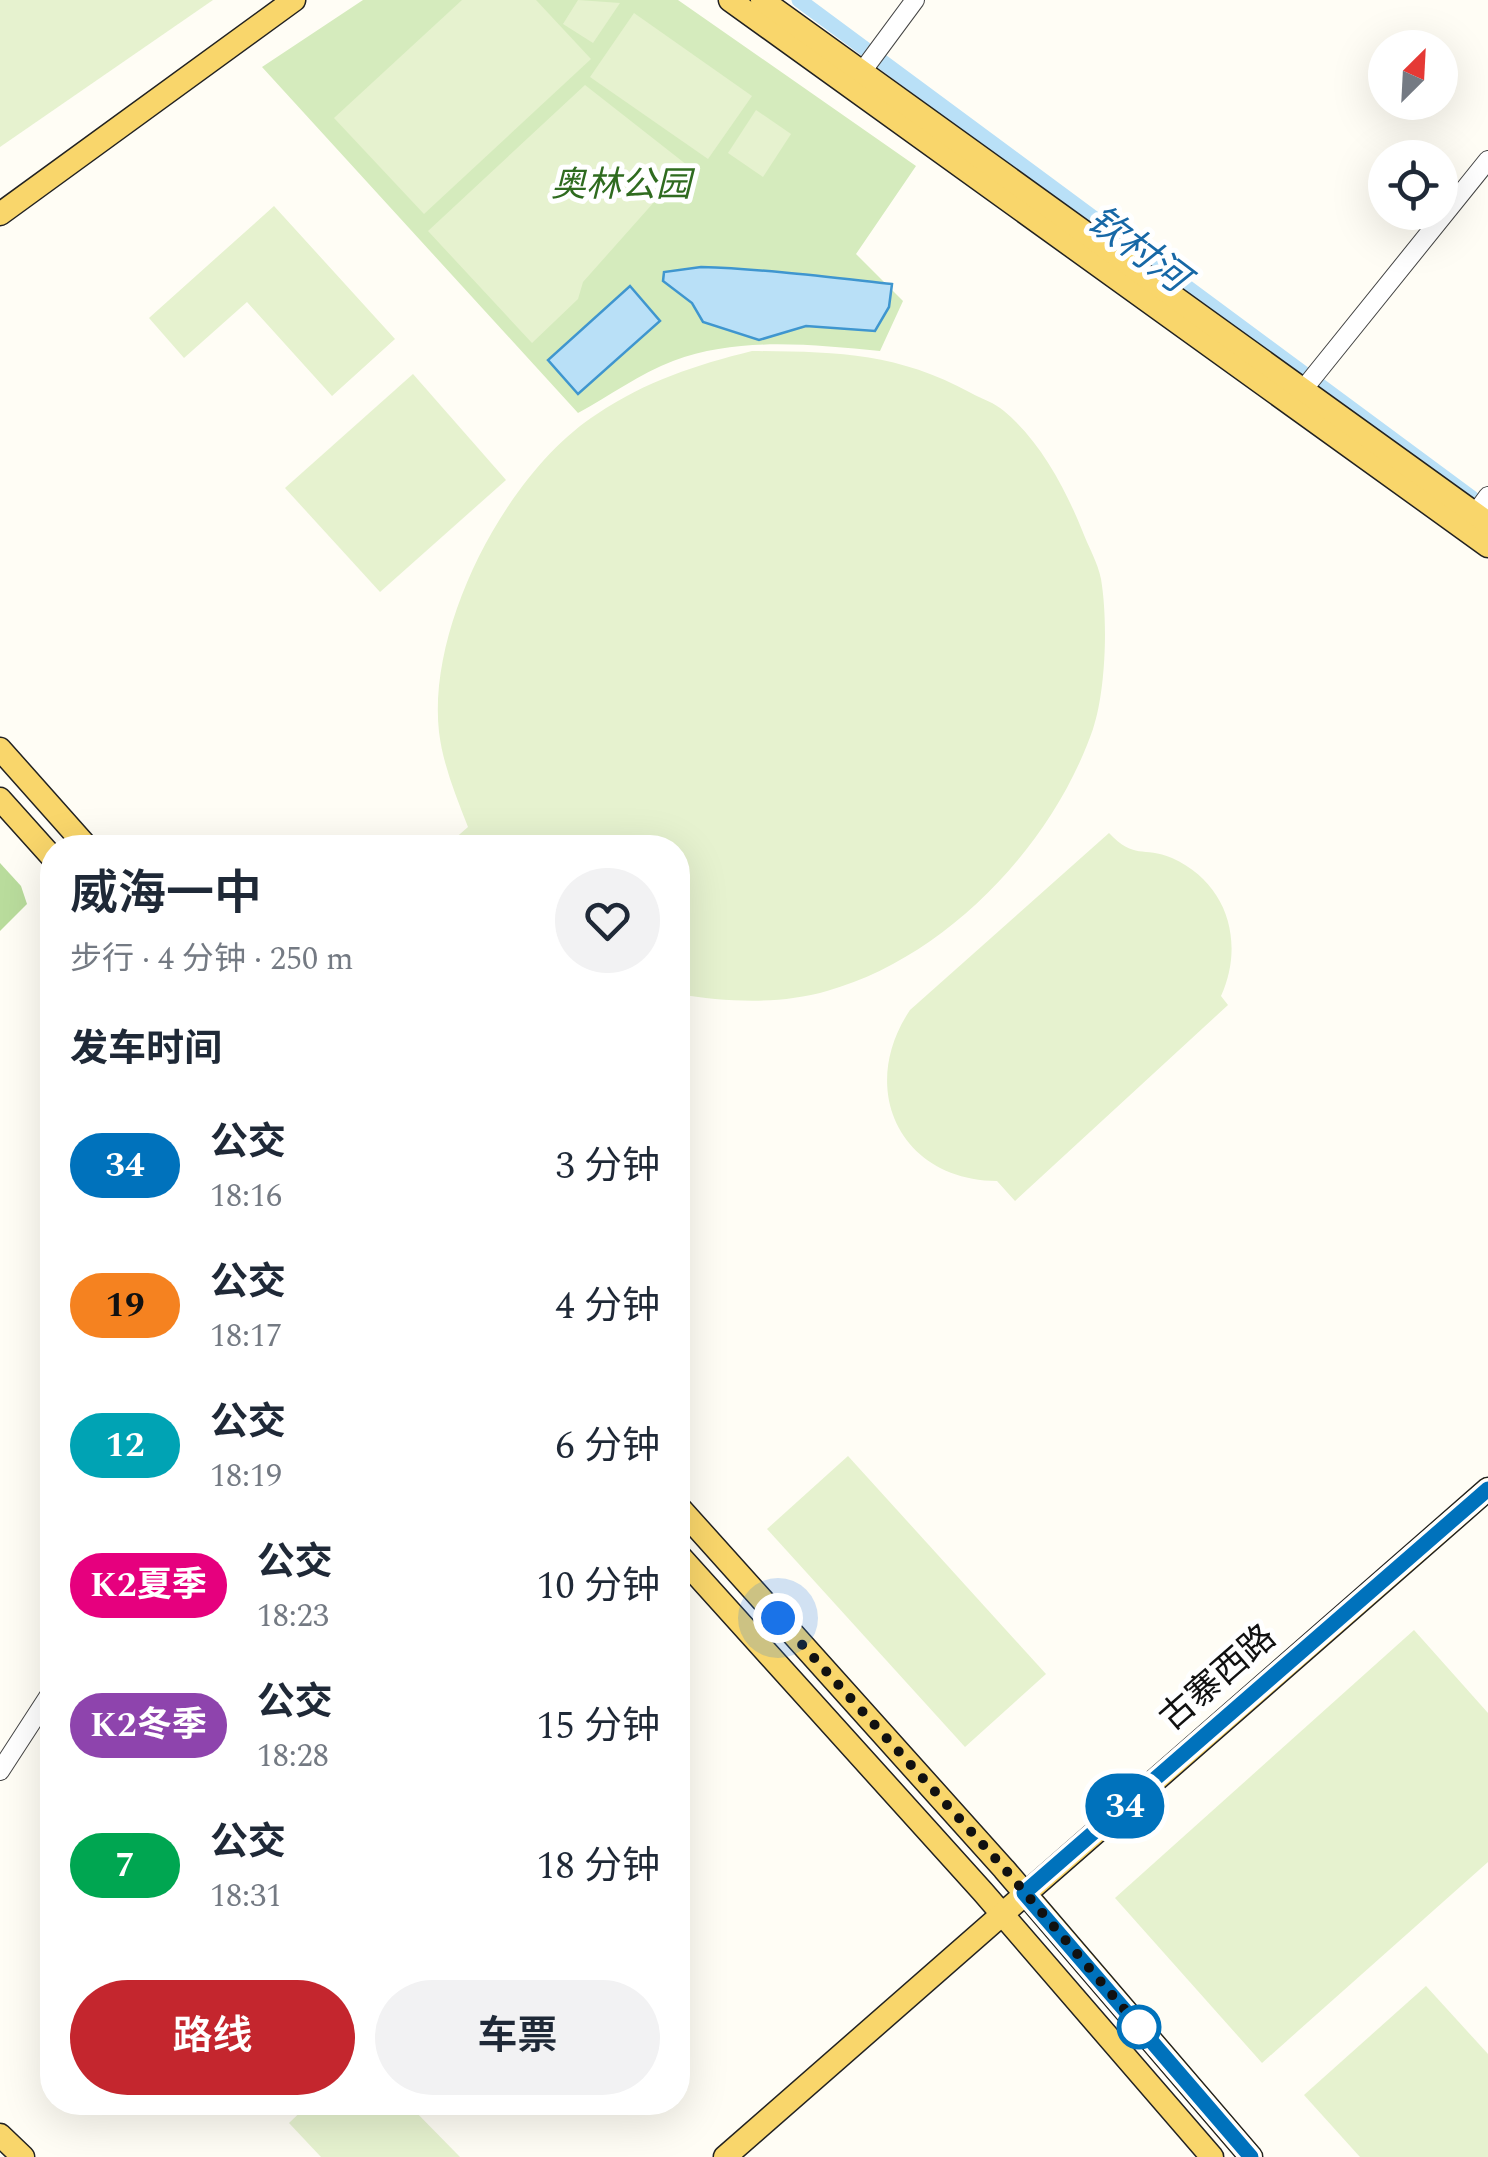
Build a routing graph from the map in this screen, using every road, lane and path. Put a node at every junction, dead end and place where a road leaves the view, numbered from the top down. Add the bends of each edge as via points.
1 (294, 0) edge
2 (730, 0) edge
3 (762, 0) edge
4 (915, 0) edge
5 (864, 68) junction
6 (1488, 160) edge
7 (0, 214) edge
8 (1308, 383) junction
9 (1484, 511) edge
10 (1488, 546) edge
11 (0, 749) edge
12 (0, 799) edge
13 (76, 835) edge
14 (40, 844) edge
15 (1488, 1489) edge
16 (690, 1519) edge
17 (690, 1567) edge
18 (40, 1709) edge
19 (0, 1771) edge
20 (1024, 1893) junction
21 (1000, 1913) junction
22 (0, 2135) edge
23 (23, 2157) edge
24 (725, 2157) edge
25 (1212, 2157) edge
26 (1251, 2157) edge

1 - 7 main road
2 - 10 main road
3 - 5 main road
4 - 5 street
5 - 8 main road
6 - 8 street
8 - 9 main road
11 - 13 main road
12 - 14 main road
15 - 20 main road, 古寨西路
16 - 20 main road
17 - 21 main road
18 - 19 street
20 - 21 main road, 古寨西路
20 - 26 main road
21 - 24 main road, 古寨西路
21 - 25 main road
22 - 23 main road

